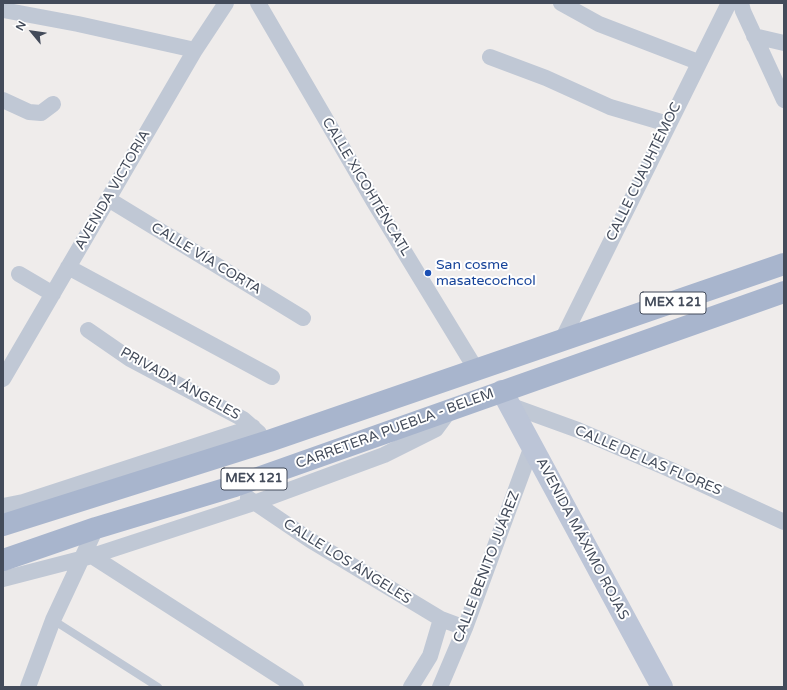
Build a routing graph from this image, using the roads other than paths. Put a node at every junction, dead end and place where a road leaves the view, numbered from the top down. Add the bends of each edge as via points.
1 (226, 3) edge
2 (258, 3) edge
3 (561, 3) edge
4 (730, 4) edge
5 (3, 10) edge
6 (754, 36) junction
7 (784, 43) edge
8 (195, 50) junction
9 (490, 58) dead end
10 (698, 62) junction
11 (784, 99) edge
12 (3, 100) edge
13 (53, 104) dead end
14 (668, 124) junction
15 (108, 199) junction
16 (784, 264) edge
17 (68, 267) junction
18 (19, 274) dead end
19 (784, 292) edge
20 (53, 294) junction
21 (303, 318) dead end
22 (88, 330) dead end
23 (561, 342) junction
24 (477, 371) junction
25 (272, 377) dead end
26 (3, 378) edge
27 (506, 398) junction
28 (450, 410) junction
29 (253, 427) junction
30 (270, 441) junction
31 (532, 446) junction
32 (235, 486) junction
33 (90, 498) junction
34 (254, 503) junction
35 (3, 506) edge
36 (784, 522) edge
37 (3, 525) edge
38 (96, 528) junction
39 (86, 558) junction
40 (3, 560) edge
41 (3, 579) edge
42 (441, 619) junction
43 (53, 620) junction
44 (465, 628) junction
45 (28, 687) edge
46 (158, 687) edge
47 (296, 687) edge
48 (411, 687) edge
49 (440, 687) edge
50 (662, 687) edge

1 - 8 street, AVENIDA VICTORIA
2 - 24 street, CALLE XICOHTÉNCATL
3 - 10 street via 599,24
4 - 6 street via 743,11
4 - 10 street, CALLE CUAUHTÉMOC
5 - 8 street
6 - 7 street
6 - 11 street
8 - 15 street, AVENIDA VICTORIA
9 - 14 street via 546,78 610,107
10 - 14 street, CALLE CUAUHTÉMOC
12 - 13 street via 29,112 42,113
14 - 23 street, CALLE CUAUHTÉMOC
15 - 17 street, AVENIDA VICTORIA
15 - 21 street, CALLE VÍA CORTA
16 - 23 main road, CARRETERA PUEBLA - BELEM / MEX 121
17 - 20 street, AVENIDA VICTORIA
17 - 25 street
18 - 20 street
19 - 27 main road, CARRETERA PUEBLA - BELEM / MEX 121
20 - 26 street, AVENIDA VICTORIA
22 - 29 street, PRIVADA ÁNGELES via 130,359 226,409
23 - 24 main road, CARRETERA PUEBLA - BELEM / MEX 121
24 - 30 main road, CARRETERA PUEBLA - BELEM / MEX 121
27 - 28 main road, CARRETERA PUEBLA - BELEM / MEX 121
27 - 31 main road, AVENIDA MÁXIMO ROJAS
27 - 36 street, CALLE DE LAS FLORES
28 - 32 main road, CARRETERA PUEBLA - BELEM / MEX 121
28 - 34 street via 436,429 384,455
29 - 30 street, PRIVADA ÁNGELES
29 - 35 street via 23,502
30 - 33 main road, CARRETERA PUEBLA - BELEM / MEX 121
31 - 44 street, CALLE BENITO JUÁREZ
31 - 50 main road, AVENIDA MÁXIMO ROJAS
32 - 34 street, CALLE LOS ÁNGELES
32 - 38 main road, CARRETERA PUEBLA - BELEM / MEX 121
33 - 37 main road, CARRETERA PUEBLA - BELEM / MEX 121
33 - 38 main road
34 - 39 street
34 - 42 street, CALLE LOS ÁNGELES
38 - 39 street
38 - 40 main road, CARRETERA PUEBLA - BELEM / MEX 121
39 - 41 street
39 - 43 street
39 - 47 street
42 - 44 street, CALLE LOS ÁNGELES
42 - 48 street via 430,656
43 - 45 street
43 - 46 lane
44 - 49 street, CALLE BENITO JUÁREZ

